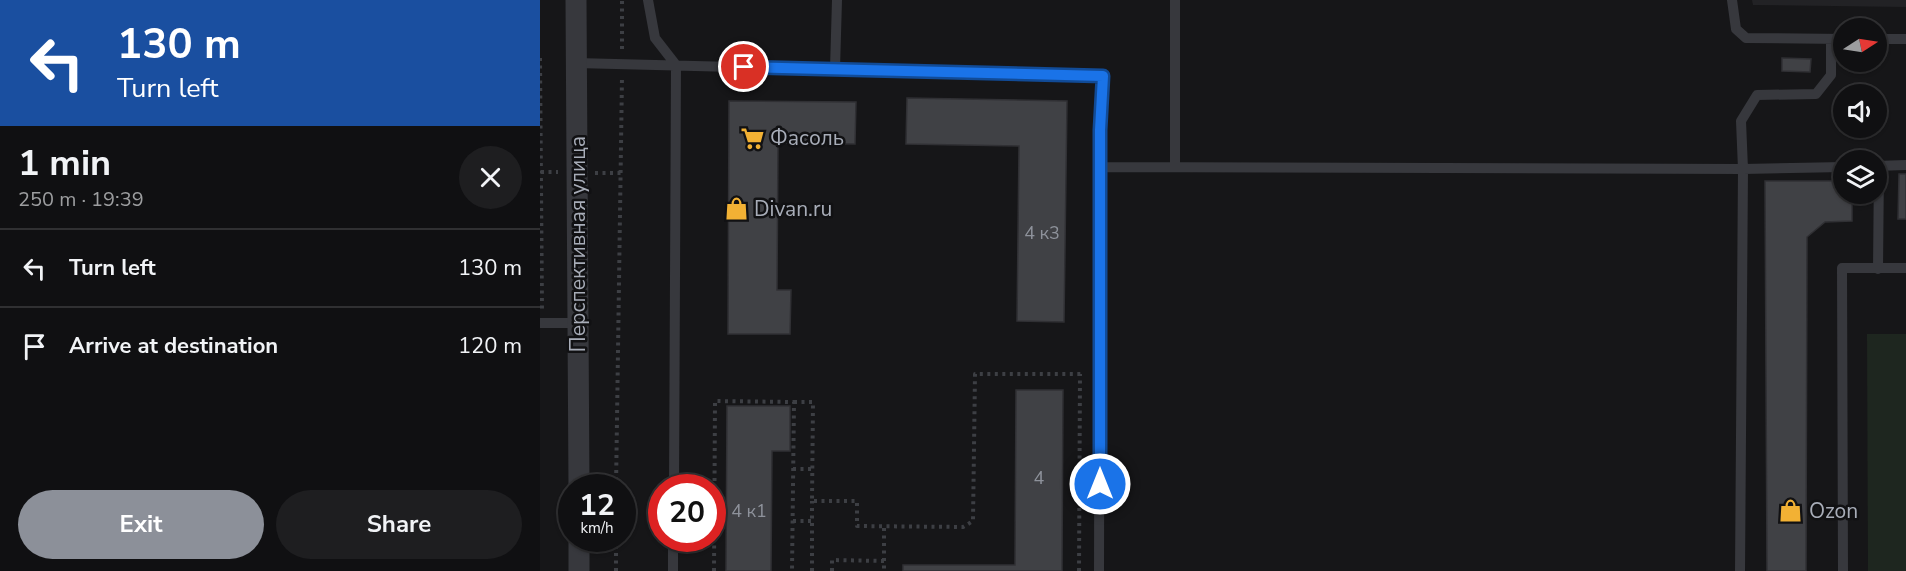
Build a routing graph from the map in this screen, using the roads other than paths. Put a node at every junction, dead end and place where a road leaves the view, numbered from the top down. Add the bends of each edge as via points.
1 (576, 0) edge
2 (648, 0) edge
3 (837, 0) edge
4 (1175, 0) edge
5 (1732, 0) edge
6 (1832, 39) joint
7 (1887, 39) edge
8 (1906, 39) edge
9 (576, 63) junction
10 (676, 65) junction
11 (835, 69) junction
12 (1906, 165) edge
13 (1887, 166) edge
14 (1100, 167) junction
15 (1175, 167) junction
16 (1833, 167) edge
17 (1743, 169) junction
18 (1878, 204) edge
19 (1878, 268) junction
20 (1906, 268) edge
21 (579, 323) junction
22 (541, 324) edge
23 (579, 474) edge
24 (674, 474) edge
25 (579, 552) edge
26 (674, 552) edge
27 (579, 571) edge
28 (673, 571) edge
29 (1099, 571) edge
30 (1740, 571) edge
31 (1843, 571) edge

1 - 9 street, Перспективная улица
2 - 10 lane via 655,38
3 - 11 lane
4 - 15 lane
5 - 6 lane via 1736,29 1746,38
6 - 17 lane via 1831,75 1816,94 1757,94 1741,121
7 - 8 lane
9 - 10 lane
9 - 21 street, Перспективная улица
10 - 11 lane
10 - 24 lane
11 - 14 lane via 1103,76
12 - 13 lane
14 - 15 lane
14 - 29 lane
15 - 17 lane
16 - 17 lane
17 - 30 lane
18 - 19 lane
19 - 20 lane
19 - 31 lane via 1842,268
21 - 22 lane
21 - 23 street, Перспективная улица
25 - 27 street
26 - 28 lane

